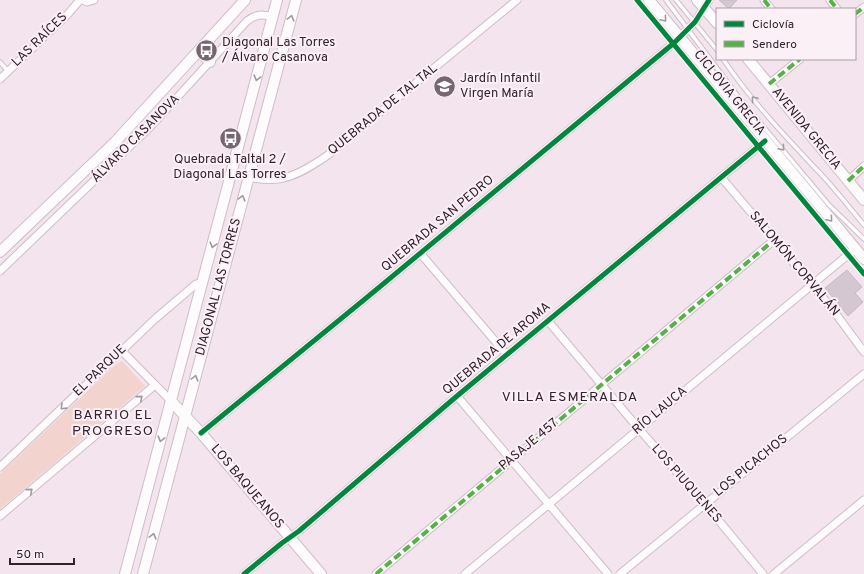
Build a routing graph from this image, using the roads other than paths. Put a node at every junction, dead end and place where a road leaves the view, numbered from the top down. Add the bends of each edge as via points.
1 (80, 0) edge
2 (83, 0) edge
3 (94, 0) edge
4 (245, 0) edge
5 (277, 0) edge
6 (296, 0) edge
7 (517, 0) edge
8 (649, 0) edge
9 (666, 0) edge
10 (676, 0) edge
11 (697, 0) edge
12 (764, 0) edge
13 (830, 0) edge
14 (707, 4) edge
15 (864, 7) edge
16 (770, 8) edge
17 (836, 8) edge
18 (856, 13) edge
19 (273, 17) junction
20 (716, 21) edge
21 (695, 22) junction
22 (688, 30) junction
23 (680, 38) junction
24 (716, 49) edge
25 (199, 51) junction
26 (724, 60) edge
27 (749, 60) edge
28 (799, 60) edge
29 (0, 62) edge
30 (210, 62) junction
31 (8, 72) junction
32 (0, 79) edge
33 (769, 84) junction
34 (765, 141) junction
35 (864, 166) edge
36 (232, 173) junction
37 (721, 177) junction
38 (247, 178) junction
39 (848, 181) junction
40 (864, 200) edge
41 (864, 225) edge
42 (864, 239) edge
43 (774, 240) junction
44 (855, 249) junction
45 (0, 252) edge
46 (420, 253) junction
47 (864, 259) edge
48 (0, 271) edge
49 (203, 282) junction
50 (812, 285) junction
51 (548, 321) junction
52 (121, 350) junction
53 (864, 352) edge
54 (507, 355) junction
55 (864, 374) edge
56 (601, 384) junction
57 (156, 386) junction
58 (457, 396) junction
59 (171, 401) junction
60 (185, 416) junction
61 (639, 429) junction
62 (201, 433) junction
63 (511, 460) junction
64 (0, 467) edge
65 (864, 500) edge
66 (549, 504) junction
67 (705, 504) junction
68 (0, 516) edge
69 (290, 538) junction
70 (125, 574) edge
71 (143, 574) edge
72 (244, 574) edge
73 (320, 574) edge
74 (376, 574) edge
75 (465, 574) edge
76 (608, 574) edge
77 (620, 574) edge
78 (763, 574) edge
79 (774, 574) edge

1 - 31 street, LAS RAÍCES
2 - 3 street
4 - 25 main road, ÁLVARO CASANOVA
5 - 19 main road, DIAGONAL LAS TORRES
38 -> 6 main road, DIAGONAL LAS TORRES
7 - 38 street, QUEBRADA DE TAL TAL via 312,167 280,180
8 -> 23 main road
9 - 22 lane
10 - 21 lane
11 - 14 main road
12 - 16 street
13 - 17 street
14 - 20 main road
14 - 21 street, QUEBRADA SAN PEDRO
15 - 18 street
19 - 30 street, ÁLVARO CASANOVA via 260,14 253,16
19 -> 36 main road, DIAGONAL LAS TORRES
21 - 22 street, QUEBRADA SAN PEDRO
21 - 24 lane
22 - 23 street, QUEBRADA SAN PEDRO
22 -> 42 lane via 737,95 822,197
23 - 34 main road
23 - 46 street, QUEBRADA SAN PEDRO
25 - 30 main road
25 - 45 main road, ÁLVARO CASANOVA via 116,141
41 -> 26 lane via 817,169 790,142
27 - 33 main road, AVENIDA GRECIA
28 - 33 street
29 - 31 lane
30 - 48 street, ÁLVARO CASANOVA via 152,125
31 - 32 street, LAS RAÍCES
33 - 39 main road, AVENIDA GRECIA
34 - 37 street, QUEBRADA DE AROMA
34 -> 44 main road
35 - 39 street
36 - 38 street, QUEBRADA DE TAL TAL
36 -> 49 main road, DIAGONAL LAS TORRES
37 - 43 street, SALOMÓN CORVALÁN
37 - 51 street, QUEBRADA DE AROMA
60 -> 38 main road, DIAGONAL LAS TORRES
39 - 40 main road, AVENIDA GRECIA
43 - 50 street, SALOMÓN CORVALÁN
43 - 56 street, PASAJE 457
44 - 47 main road
44 - 50 street, RÍO LAUCA
46 - 54 street
46 - 62 street, QUEBRADA SAN PEDRO
49 - 52 street, EL PARQUE via 196,284
49 - 59 main road, DIAGONAL LAS TORRES
50 - 53 street, SALOMÓN CORVALÁN
50 - 61 street, RÍO LAUCA
51 - 54 street, QUEBRADA DE AROMA
51 - 56 street, LOS PIUQUENES
52 - 57 street, LOS BAQUEANOS
52 -> 64 street, EL PARQUE
54 - 58 street, QUEBRADA DE AROMA
55 - 67 street, LOS PICACHOS
56 - 61 street, LOS PIUQUENES
56 - 63 street, PASAJE 457
57 - 59 street, LOS BAQUEANOS
68 -> 57 street
58 - 63 street
58 - 69 street, QUEBRADA DE AROMA
59 - 60 main road, LOS BAQUEANOS
59 -> 70 main road, DIAGONAL LAS TORRES
60 - 62 main road, LOS BAQUEANOS
71 -> 60 main road, DIAGONAL LAS TORRES
61 - 66 street, RÍO LAUCA
61 - 67 street, LOS PIUQUENES
62 - 69 main road, LOS BAQUEANOS
63 - 66 street
63 - 74 street, PASAJE 457
65 - 79 street
66 - 75 street, RÍO LAUCA
66 - 76 street
67 - 77 street, LOS PICACHOS
67 - 78 street, LOS PIUQUENES
69 - 72 street, QUEBRADA DE AROMA
69 - 73 main road, LOS BAQUEANOS

